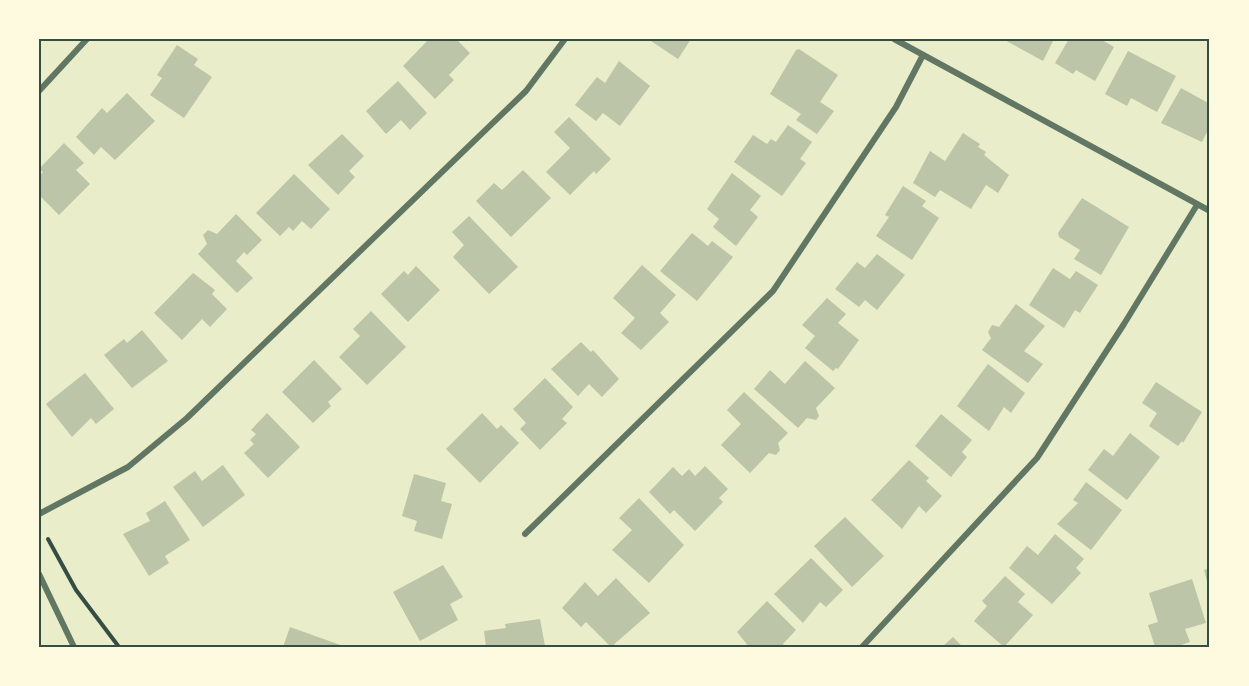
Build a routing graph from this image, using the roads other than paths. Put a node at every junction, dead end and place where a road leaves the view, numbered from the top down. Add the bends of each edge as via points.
1 (87, 39) edge
2 (565, 39) edge
3 (894, 39) edge
4 (923, 55) junction
5 (39, 91) edge
6 (1197, 205) junction
7 (1210, 211) edge
8 (39, 514) edge
9 (525, 534) dead end
10 (39, 574) edge
11 (74, 647) edge
12 (862, 647) edge

1 - 5 street
2 - 8 street via 526,91 186,418 128,467
3 - 4 street
4 - 6 street
4 - 9 street via 896,106 773,291
6 - 7 street
6 - 12 street via 1037,458
10 - 11 street

